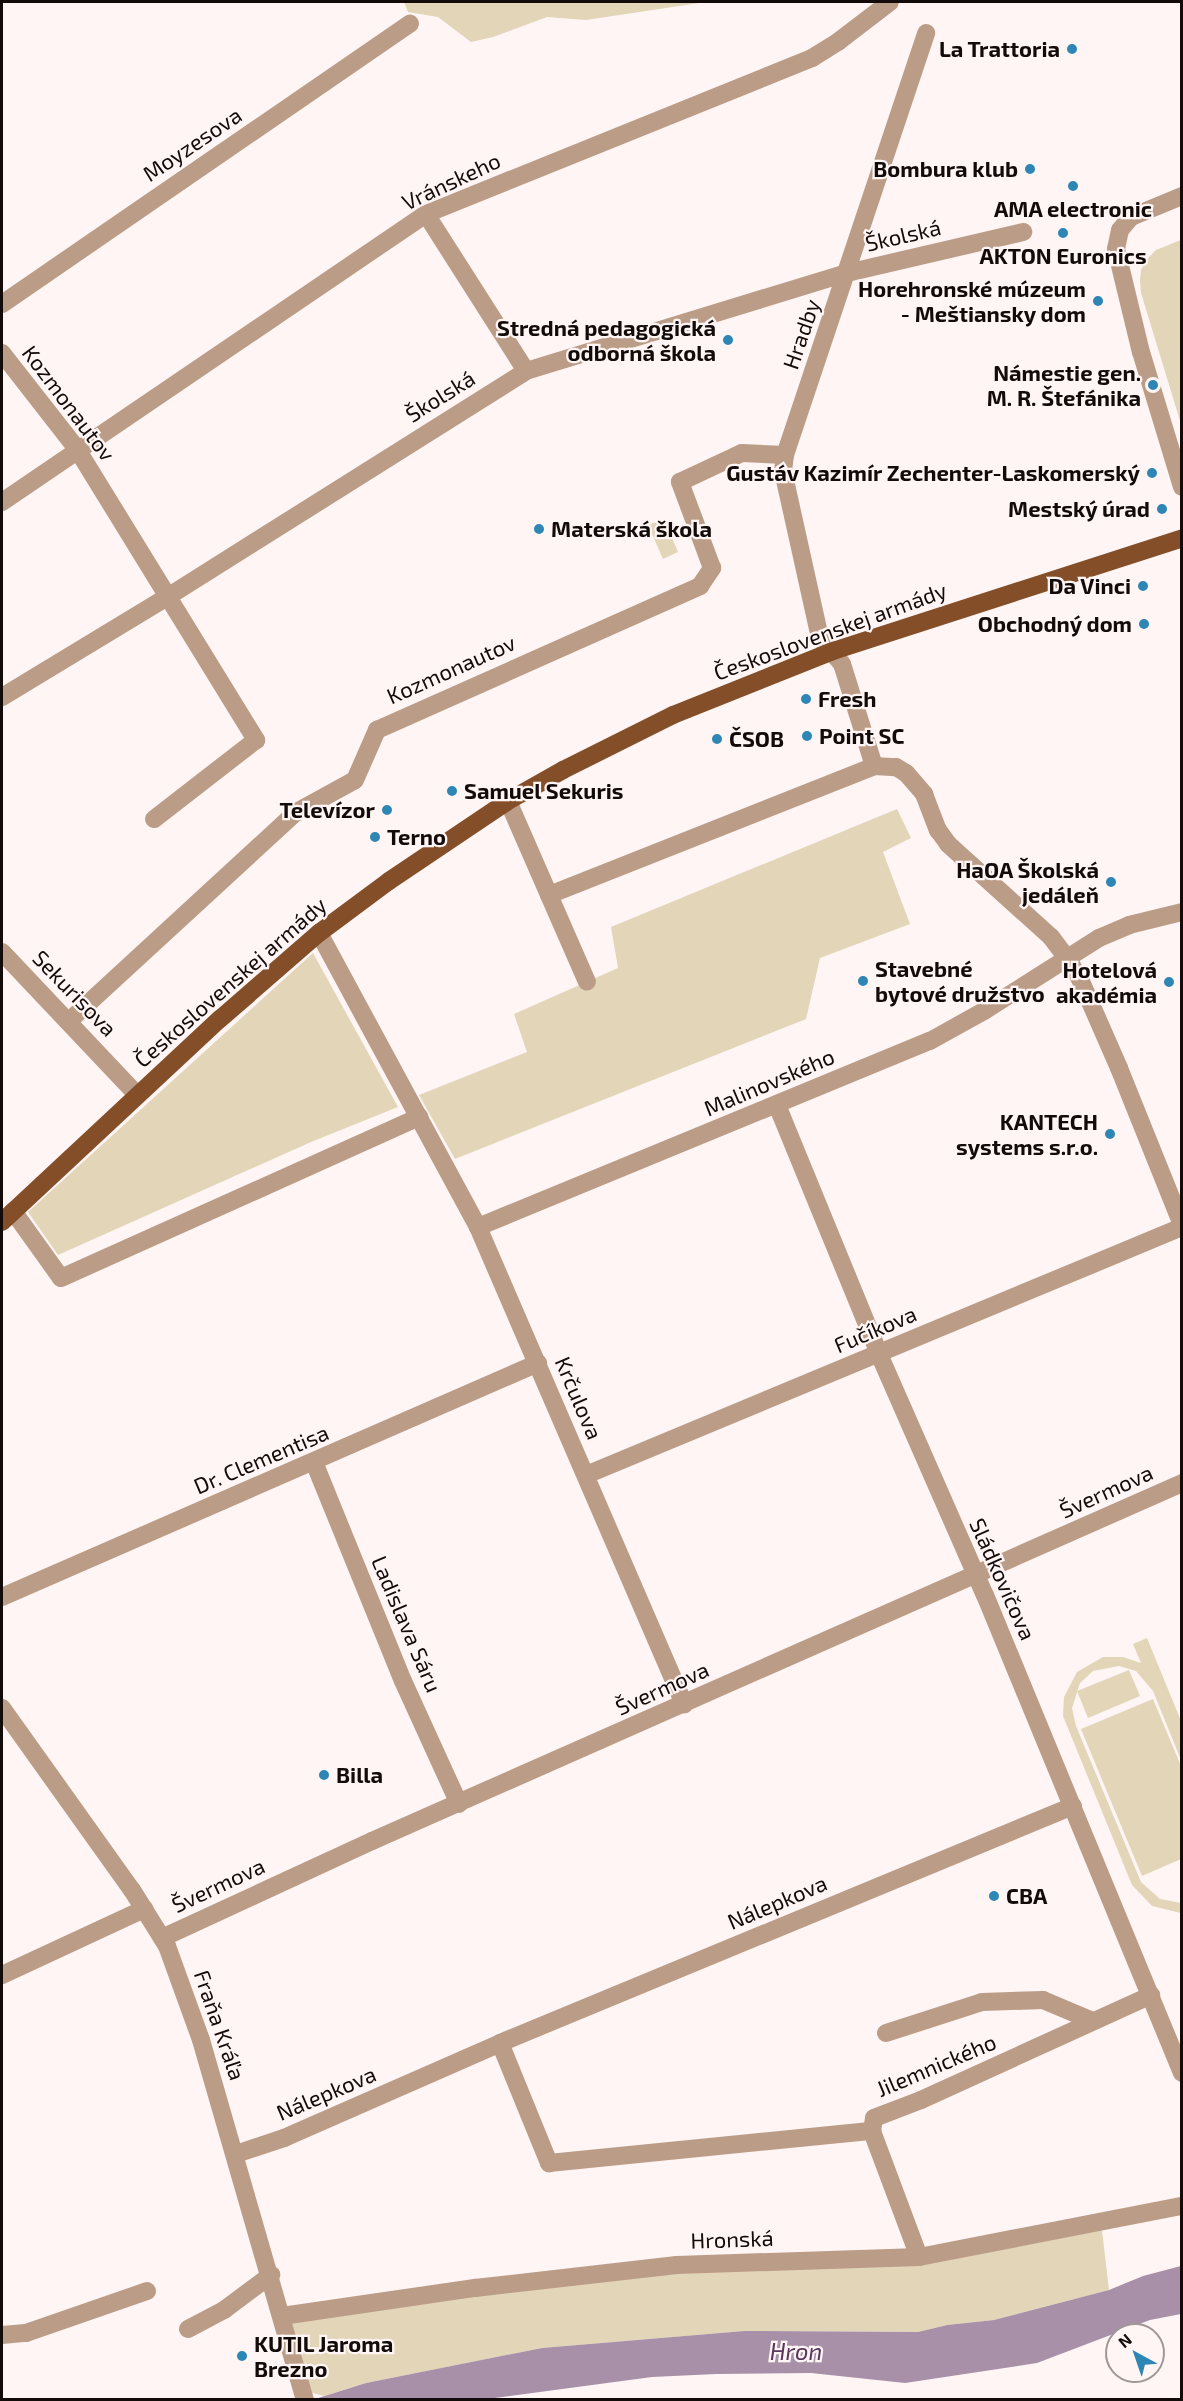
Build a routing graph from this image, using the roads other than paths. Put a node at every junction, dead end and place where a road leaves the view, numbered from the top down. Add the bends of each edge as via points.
1 (890, 2) edge
2 (410, 24) dead end
3 (926, 33) dead end
4 (1182, 196) edge
5 (426, 214) junction
6 (1023, 232) dead end
7 (847, 273) junction
8 (2, 304) edge
9 (2, 353) edge
10 (526, 370) junction
11 (77, 449) junction
12 (785, 455) junction
13 (1182, 487) edge
14 (2, 501) edge
15 (1182, 538) edge
16 (169, 596) junction
17 (833, 651) junction
18 (2, 698) edge
19 (874, 766) junction
20 (508, 801) junction
21 (154, 819) dead end
22 (549, 895) junction
23 (1182, 912) edge
24 (319, 933) junction
25 (2, 952) edge
26 (1067, 958) junction
27 (587, 982) dead end
28 (69, 1021) junction
29 (137, 1095) junction
30 (777, 1105) junction
31 (419, 1117) junction
32 (7, 1217) edge
33 (1182, 1226) edge
34 (478, 1227) junction
35 (879, 1354) junction
36 (538, 1363) junction
37 (314, 1462) junction
38 (586, 1474) junction
39 (1182, 1483) edge
40 (976, 1575) junction
41 (2, 1597) edge
42 (684, 1704) junction
43 (2, 1708) edge
44 (459, 1804) junction
45 (1073, 1806) junction
46 (144, 1909) junction
47 (162, 1938) junction
48 (2, 1975) edge
49 (1151, 1995) junction
50 (1093, 2021) junction
51 (886, 2033) dead end
52 (500, 2043) junction
53 (1182, 2073) edge
54 (872, 2131) junction
55 (236, 2154) junction
56 (1182, 2206) edge
57 (919, 2257) junction
58 (271, 2275) junction
59 (147, 2291) dead end
60 (282, 2316) junction
61 (188, 2329) dead end
62 (2, 2335) edge
63 (303, 2395) edge

1 - 5 street, Vránskeho via 812,58
2 - 8 street, Moyzesova
3 - 7 street, Hradby
4 - 13 street via 1131,217 1120,230 1116,249 1141,352
5 - 10 street
5 - 11 street, Vránskeho
6 - 7 street, Školská
7 - 10 street, Školská
7 - 12 street, Hradby
9 - 11 street, Kozmonautov
10 - 16 street, Školská
11 - 14 street, Vránskeho
11 - 16 street, Kozmonautov
12 - 17 street, Hradby via 783,471 820,638
12 - 28 street, Kozmonautov via 742,453 680,482 712,568 700,586 377,730 355,780 295,813
15 - 17 main road, Československej armády
16 - 18 street, Školská
16 - 21 street, Kozmonautov via 256,741
17 - 19 street, Hradby via 842,664
17 - 20 main road, Československej armády via 673,715
19 - 22 street
19 - 26 street via 890,765 906,773 924,794 948,844 1051,937
20 - 22 street
20 - 24 main road, Československej armády
22 - 27 street
23 - 26 street, Malinovského via 1112,932
24 - 29 main road, Československej armády
24 - 31 street, Krčulova
25 - 28 street, Sekurisova
26 - 30 street, Malinovského via 956,1028
26 - 33 street via 1119,1068
28 - 29 street, Sekurisova
29 - 32 main road, Československej armády
30 - 34 street, Malinovského
30 - 35 street, Sládkovičova
31 - 32 street via 61,1278
31 - 34 street, Krčulova
33 - 35 street, Fučíkova
34 - 36 street, Krčulova
35 - 38 street, Fučíkova
35 - 40 street, Sládkovičova
36 - 37 street, Dr. Clementisa
36 - 38 street, Krčulova
37 - 41 street, Dr. Clementisa
37 - 44 street, Ladislava Sáru via 403,1681
38 - 42 street, Krčulova
39 - 40 street, Švermova
40 - 42 street, Švermova
40 - 45 street, Sládkovičova
42 - 44 street, Švermova
43 - 46 street, Fraňa Kráľa
44 - 47 street, Švermova
45 - 49 street, Sládkovičova
45 - 52 street, Nálepkova
46 - 47 street, Fraňa Kráľa
46 - 48 street
47 - 55 street, Fraňa Kráľa via 201,2040
49 - 50 street, Jilemnického
49 - 53 street, Sládkovičova
50 - 51 street via 1044,2000 982,2002
50 - 54 street, Jilemnického via 874,2118
52 - 54 street via 549,2163
52 - 55 street, Nálepkova via 284,2138
54 - 57 street, Jilemnického
55 - 58 street, Fraňa Kráľa
56 - 57 street, Hronská
57 - 60 street, Hronská via 677,2265 475,2288
58 - 60 street, Fraňa Kráľa
58 - 61 street via 224,2310
59 - 62 street via 26,2333
60 - 63 street, Fraňa Kráľa

